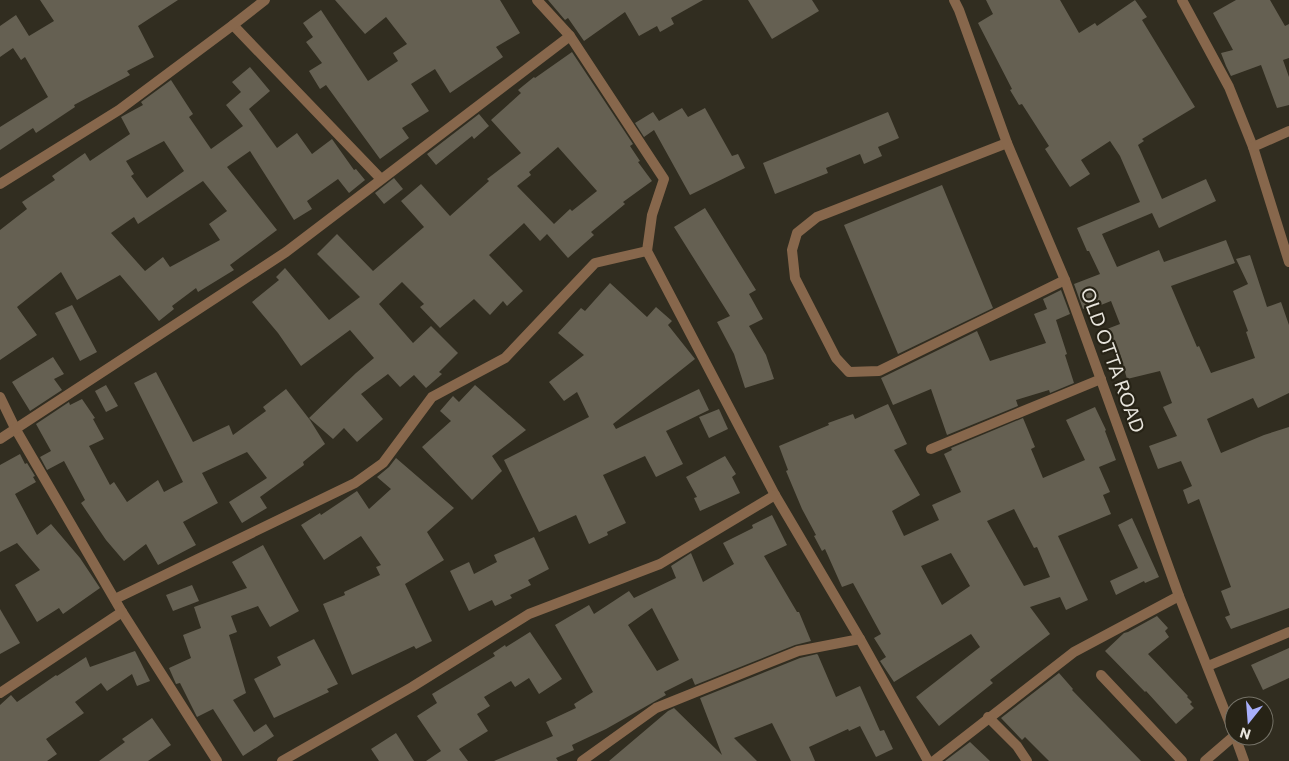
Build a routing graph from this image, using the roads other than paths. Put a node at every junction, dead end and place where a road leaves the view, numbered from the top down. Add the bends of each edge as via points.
1 (265, 0) edge
2 (538, 0) edge
3 (954, 0) edge
4 (1182, 0) edge
5 (234, 25) junction
6 (570, 36) junction
7 (1289, 131) edge
8 (1007, 143) junction
9 (1253, 146) junction
10 (381, 180) junction
11 (0, 184) edge
12 (647, 251) junction
13 (1289, 262) edge
14 (1066, 280) junction
15 (1101, 379) junction
16 (0, 397) edge
17 (16, 428) junction
18 (0, 439) edge
19 (931, 449) dead end
20 (775, 495) junction
21 (1179, 596) junction
22 (115, 600) junction
23 (122, 612) junction
24 (1289, 632) edge
25 (860, 638) junction
26 (1208, 666) junction
27 (1100, 674) dead end
28 (0, 693) edge
29 (1224, 708) edge
30 (988, 718) junction
31 (1224, 744) edge
32 (1238, 746) edge
33 (217, 761) edge
34 (282, 761) edge
35 (582, 761) edge
36 (928, 761) edge
37 (934, 761) edge
38 (1028, 761) edge
39 (1182, 761) edge
40 (1205, 761) edge
41 (1244, 761) edge

1 - 5 street
2 - 6 street
3 - 8 street, OLD OTTA ROAD
4 - 9 street via 1229,87
5 - 10 street
5 - 11 street via 119,110
6 - 10 street
6 - 12 street via 664,179 652,215
7 - 9 street
8 - 14 street, OLD OTTA ROAD
8 - 14 street via 817,217 797,233 792,250 794,278 836,358 849,372 879,372
9 - 13 street
10 - 17 street via 286,252
12 - 20 street
12 - 22 street via 596,263 505,358 432,397 383,463 355,483
14 - 15 street, OLD OTTA ROAD
15 - 19 street
15 - 21 street, OLD OTTA ROAD
16 - 17 street
17 - 18 street
17 - 22 street
20 - 25 street
20 - 34 street via 660,564 528,614 412,687
21 - 26 street, OLD OTTA ROAD
21 - 30 street via 1074,652
22 - 23 street
23 - 28 street
23 - 33 street
24 - 26 street
25 - 35 street via 798,651 656,708
25 - 36 street
26 - 29 street, OLD OTTA ROAD
27 - 39 street
30 - 37 street
30 - 38 street
31 - 40 street
32 - 41 street, OLD OTTA ROAD

